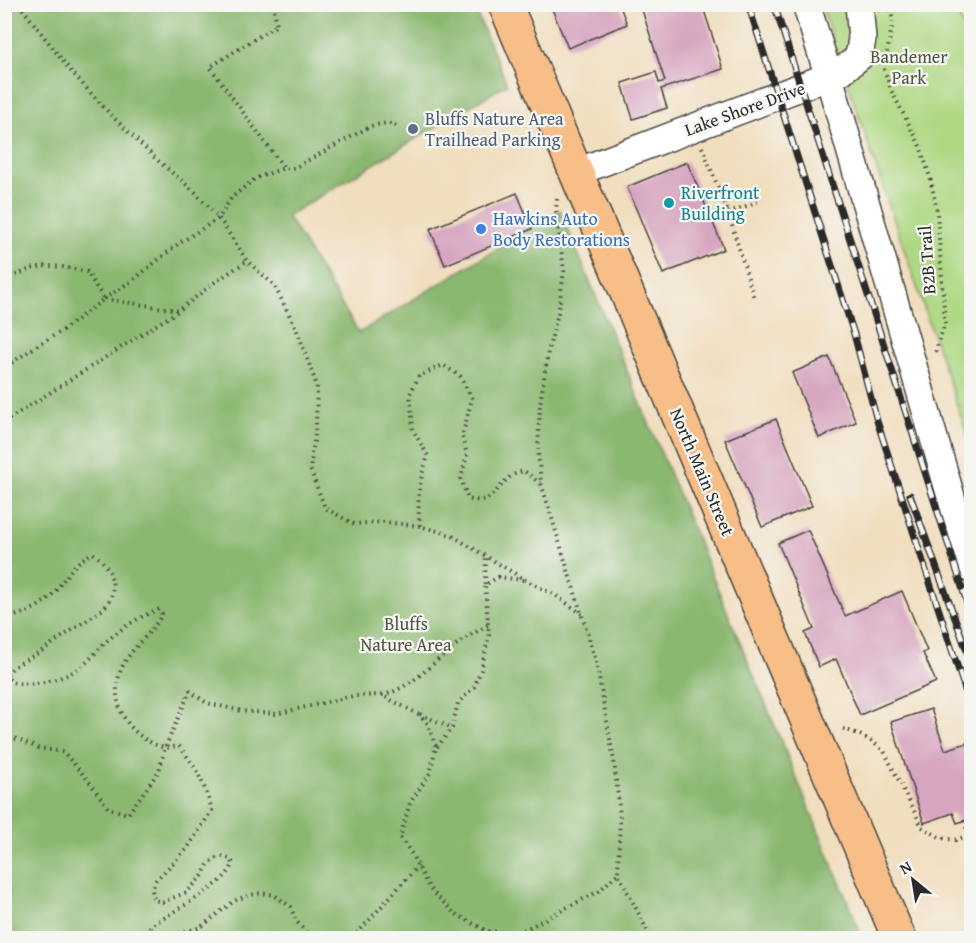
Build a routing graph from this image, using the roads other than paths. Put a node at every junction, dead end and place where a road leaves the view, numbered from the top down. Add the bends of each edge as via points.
1 (505, 4) edge
2 (806, 4) edge
3 (859, 4) edge
4 (829, 77) junction
5 (577, 172) junction
6 (972, 569) edge
7 (899, 939) edge

1 - 5 main road, North Main Street
2 - 4 street
3 - 4 street, Lake Shore Drive via 859,57
4 - 5 street, Lake Shore Drive
4 - 6 street
5 - 7 main road, North Main Street

